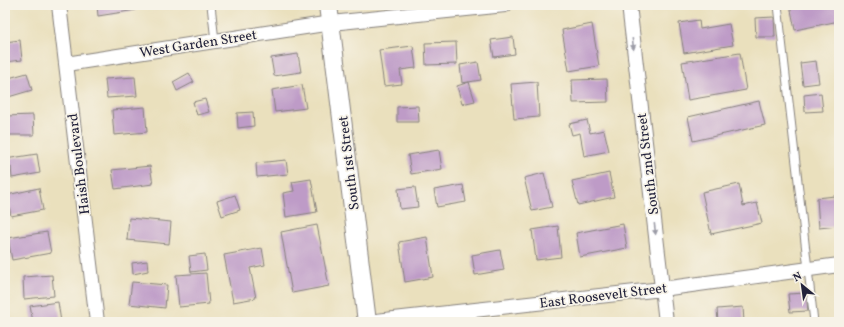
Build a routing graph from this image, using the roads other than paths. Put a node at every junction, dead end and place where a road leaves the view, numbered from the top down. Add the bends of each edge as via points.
1 (59, 5) edge
2 (211, 5) edge
3 (328, 5) edge
4 (505, 5) edge
5 (629, 5) edge
6 (778, 5) edge
7 (331, 23) junction
8 (215, 41) junction
9 (66, 64) junction
10 (839, 265) edge
11 (808, 269) junction
12 (662, 288) junction
13 (97, 322) edge
14 (367, 322) edge
15 (666, 322) edge
16 (814, 322) edge

1 - 9 street, Haish Boulevard
2 - 8 lane
3 - 7 street, South 1st Street
4 - 7 street, West Garden Street
5 -> 12 street, South 2nd Street
6 - 11 lane
7 - 8 street, West Garden Street
7 - 14 street, South 1st Street
8 - 9 street, West Garden Street
9 - 13 street, Haish Boulevard
10 - 11 street, East Roosevelt Street
11 - 12 street, East Roosevelt Street
11 - 16 lane
12 - 14 street, East Roosevelt Street
12 - 15 street, South 2nd Street

